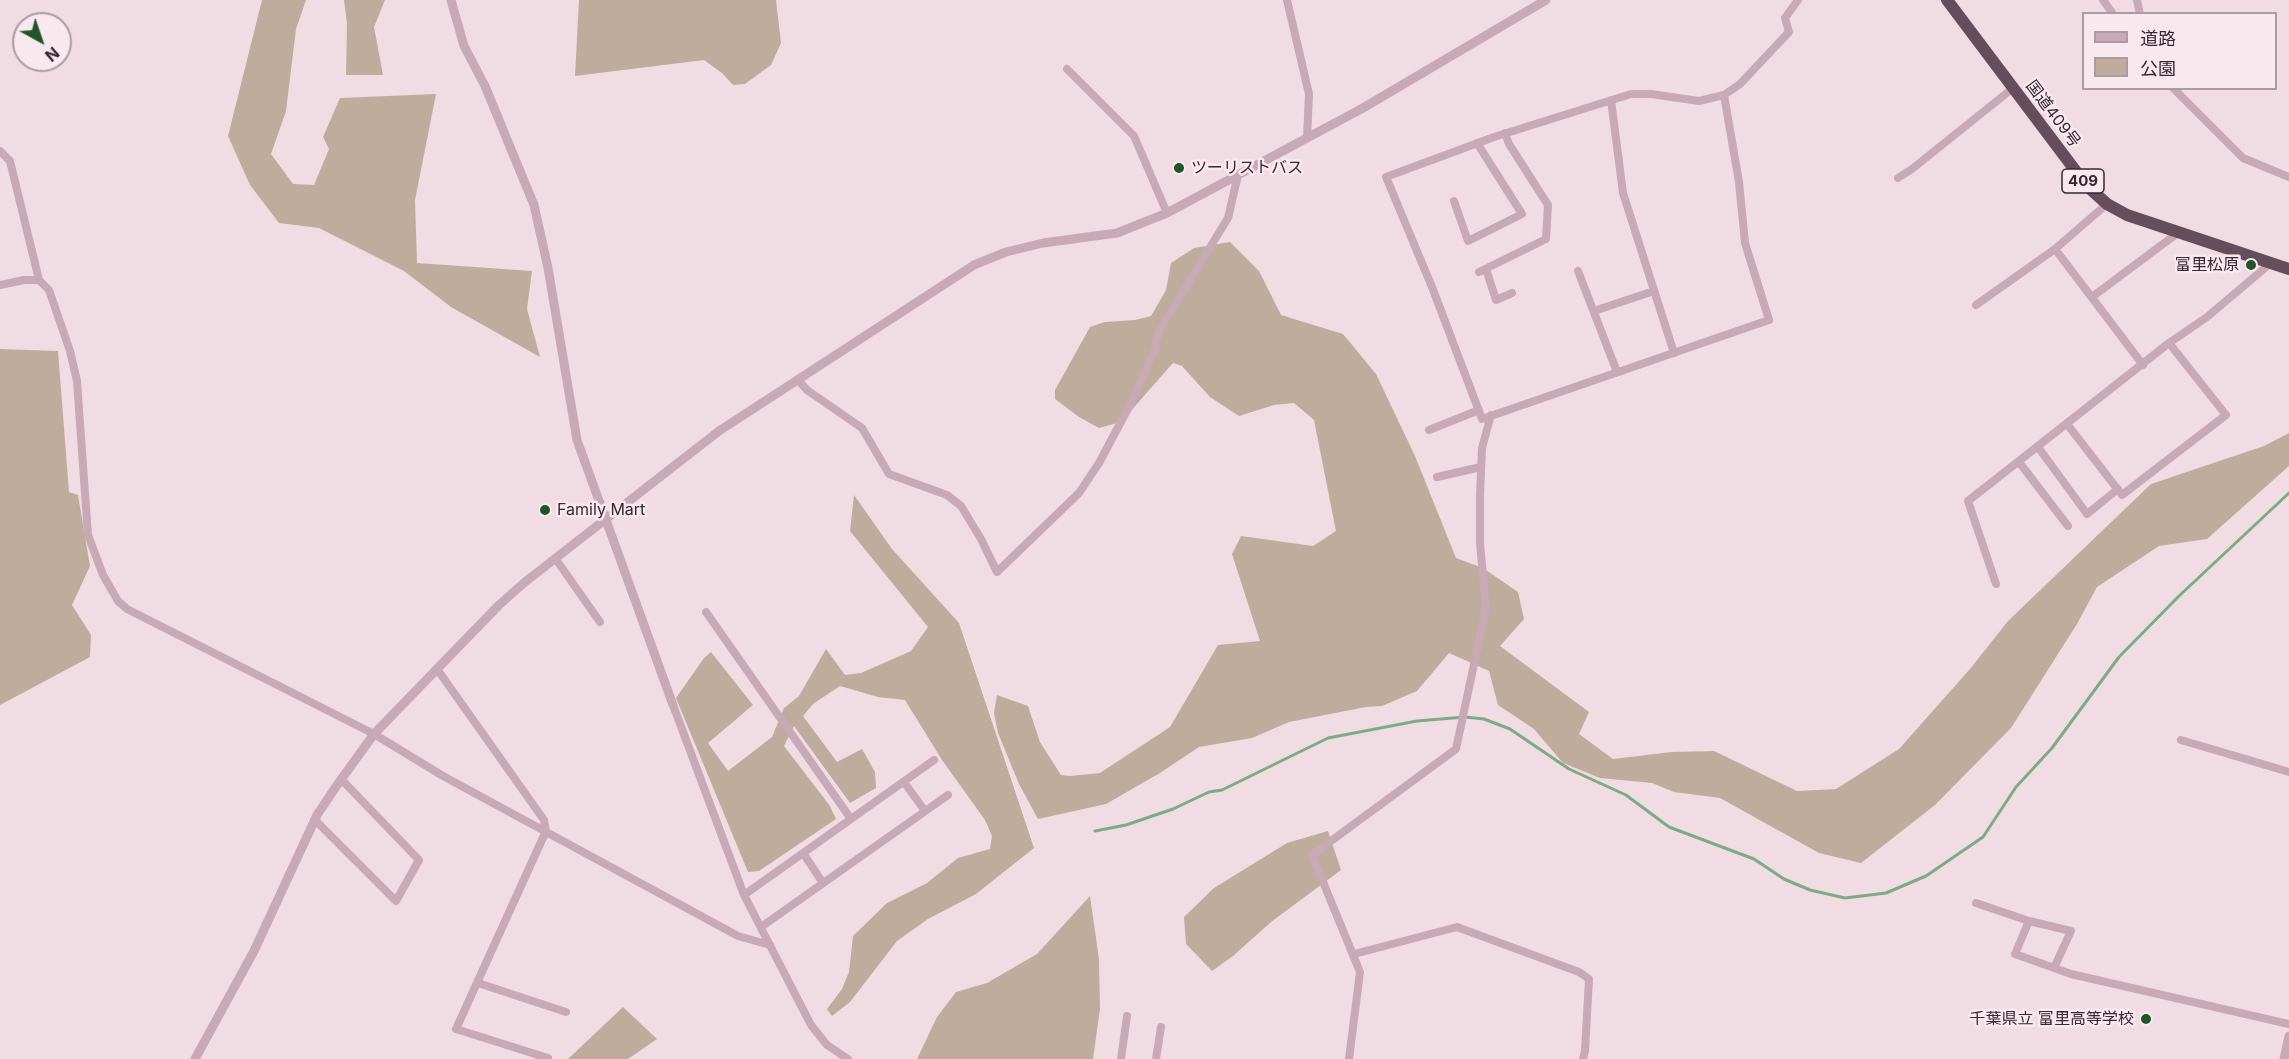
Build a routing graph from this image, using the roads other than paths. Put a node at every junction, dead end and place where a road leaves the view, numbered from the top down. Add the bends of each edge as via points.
1 (451, 0) edge
2 (1287, 0) edge
3 (1546, 0) edge
4 (1798, 0) edge
5 (1947, 0) edge
6 (1067, 69) dead end
7 (2013, 88) junction
8 (2175, 90) edge
9 (1724, 95) junction
10 (1611, 100) junction
11 (1505, 133) junction
12 (1307, 138) junction
13 (1477, 143) junction
14 (0, 151) edge
15 (1238, 175) junction
16 (2289, 177) edge
17 (1898, 178) dead end
18 (1454, 201) dead end
19 (2107, 204) junction
20 (1167, 213) junction
21 (2179, 232) junction
22 (2055, 249) junction
23 (2272, 262) junction
24 (2289, 269) edge
25 (1578, 271) dead end
26 (39, 280) junction
27 (0, 285) edge
28 (1654, 291) junction
29 (1512, 293) dead end
30 (2092, 297) junction
31 (1976, 305) dead end
32 (1594, 311) junction
33 (2169, 343) junction
34 (1674, 353) junction
35 (2143, 364) junction
36 (1617, 372) junction
37 (798, 380) junction
38 (1479, 410) junction
39 (1491, 416) junction
40 (2067, 424) junction
41 (1429, 430) dead end
42 (2038, 447) junction
43 (2019, 462) junction
44 (1481, 467) junction
45 (1437, 477) dead end
46 (2118, 489) junction
47 (606, 519) junction
48 (2068, 526) dead end
49 (555, 558) junction
50 (1996, 584) dead end
51 (706, 612) dead end
52 (600, 622) dead end
53 (437, 669) junction
54 (673, 705) joint
55 (375, 734) junction
56 (2181, 740) dead end
57 (934, 760) dead end
58 (2289, 772) edge
59 (341, 779) junction
60 (904, 782) junction
61 (948, 795) dead end
62 (924, 811) junction
63 (851, 819) junction
64 (315, 820) junction
65 (546, 831) junction
66 (803, 853) junction
67 (824, 883) junction
68 (744, 895) junction
69 (1976, 903) dead end
70 (2030, 921) junction
71 (761, 927) junction
72 (770, 945) junction
73 (1354, 954) junction
74 (2054, 968) junction
75 (478, 983) junction
76 (566, 1012) dead end
77 (1127, 1016) dead end
78 (2289, 1024) edge
79 (1161, 1027) dead end
80 (2289, 1036) edge
81 (548, 1058) edge
82 (195, 1059) edge
83 (848, 1059) edge
84 (1121, 1059) edge
85 (1156, 1059) edge
86 (1349, 1059) edge
87 (1582, 1059) edge
88 (2284, 1059) edge

1 - 47 street via 464,45 534,206 577,440
2 - 12 street via 1309,94
3 - 12 street
4 - 9 street via 1785,18 1789,32 1740,84
5 - 7 highway, 国道409号 / 409
6 - 20 street via 1134,136
7 - 17 street
7 - 19 highway, 国道409号 / 409 via 2087,186
8 - 16 street via 2243,158
9 - 10 street via 1699,101 1631,94
9 - 34 street via 1745,243 1769,320
10 - 11 street
10 - 28 street via 1623,193
11 - 13 street
11 - 29 street via 1548,205 1546,239 1482,270 1496,300
12 - 15 street
13 - 18 street via 1522,214 1468,241
13 - 38 street via 1386,177
14 - 26 street via 10,161
15 - 20 street
15 - 37 street via 1228,218 1160,329 1131,403 1099,463 1079,494 998,572 961,506 947,495 889,474 862,428
19 - 21 highway, 国道409号 / 409 via 2127,215
19 - 22 street
20 - 37 street via 1117,233 1043,243 974,265
21 - 23 highway, 国道409号 / 409
21 - 30 street
22 - 30 street
22 - 31 street
23 - 24 highway, 国道409号 / 409
23 - 33 street via 2207,317
25 - 32 street
26 - 27 street
26 - 55 street via 49,290 77,381 88,535 118,601 134,613
28 - 32 street
28 - 34 street
30 - 35 street
32 - 36 street
33 - 35 street
33 - 46 street via 2226,415 2122,495
34 - 36 street
35 - 40 street
36 - 39 street
37 - 47 street via 719,431
38 - 39 street via 1482,419
38 - 41 street
39 - 44 street
40 - 42 street
40 - 46 street
42 - 43 street
42 - 46 street via 2086,514
43 - 48 street
43 - 50 street via 1968,501
44 - 45 street
44 - 73 street via 1480,543 1486,608 1456,749 1312,855
47 - 49 street
47 - 54 street
49 - 52 street
49 - 53 street via 499,605
51 - 63 street
53 - 55 street
53 - 65 street via 544,820
54 - 68 street
55 - 59 street
55 - 65 street
56 - 58 street
57 - 60 street
59 - 64 street
59 - 64 street via 419,860 396,901
60 - 62 street
60 - 63 street
61 - 62 street
62 - 67 street
63 - 66 street
64 - 82 street via 254,951
65 - 72 street via 738,936
65 - 75 street
66 - 67 street
66 - 68 street
67 - 71 street
68 - 71 street
69 - 70 street
70 - 74 street via 2016,954
70 - 74 street via 2071,932
71 - 72 street
72 - 83 street via 818,1035
73 - 86 street via 1360,972
73 - 87 street via 1457,927 1579,972 1589,979
74 - 78 street
75 - 76 street
75 - 81 street via 456,1029
77 - 84 street
79 - 85 street
80 - 88 street

